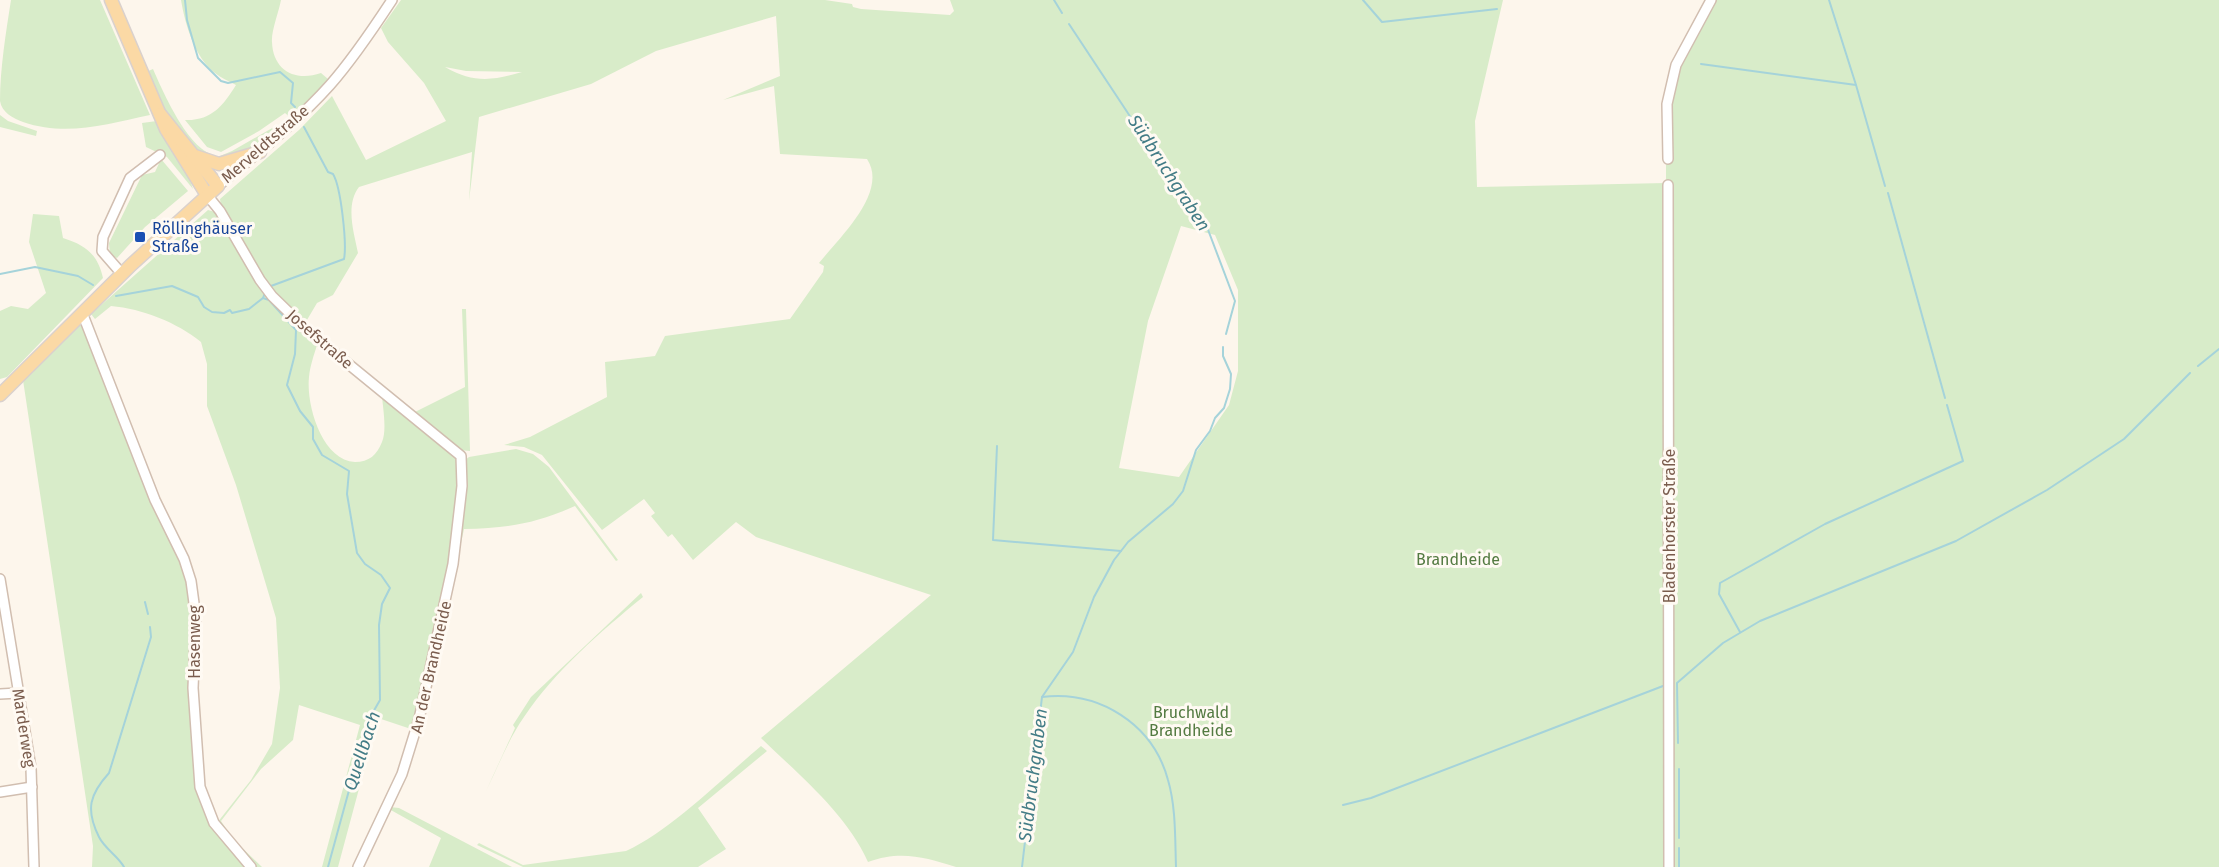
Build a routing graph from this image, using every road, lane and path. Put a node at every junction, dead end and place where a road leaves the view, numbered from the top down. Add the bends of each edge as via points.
1 (111, 0) edge
2 (392, 0) edge
3 (1711, 0) edge
4 (160, 114) junction
5 (260, 152) junction
6 (160, 155) dead end
7 (194, 156) junction
8 (1668, 159) dead end
9 (1668, 185) dead end
10 (218, 186) junction
11 (207, 195) junction
12 (122, 274) junction
13 (83, 315) junction
14 (0, 395) edge
15 (461, 456) joint
16 (0, 579) edge
17 (1, 591) edge
18 (18, 693) junction
19 (0, 694) edge
20 (32, 787) junction
21 (0, 792) edge
22 (34, 867) edge
23 (251, 867) edge
24 (358, 867) edge
25 (1669, 867) edge

1 - 4 main road
2 - 5 street, Merveldtstraße via 330,85
3 - 8 street via 1676,65 1667,104
4 - 7 main road
4 - 11 main road
5 - 7 main road via 219,164
5 - 10 street, Merveldtstraße
6 - 12 street via 130,178 103,237 102,251
7 - 10 main road
9 - 25 street, Bladenhorster Straße
10 - 11 main road, Merveldtstraße
11 - 12 main road, Merveldtstraße
11 - 15 street, Josefstraße via 272,296 308,331
12 - 13 main road, Merveldtstraße
13 - 14 main road, Merveldtstraße
13 - 23 street, Hasenweg via 155,500 191,580 196,618 193,688 201,787 214,823
15 - 24 street, An der Brandheide via 462,486 453,564 419,718 402,774
16 - 17 street, Marderweg
17 - 18 street, Marderweg
18 - 19 street
18 - 20 street, Marderweg
20 - 21 street
20 - 22 street, Marderweg

